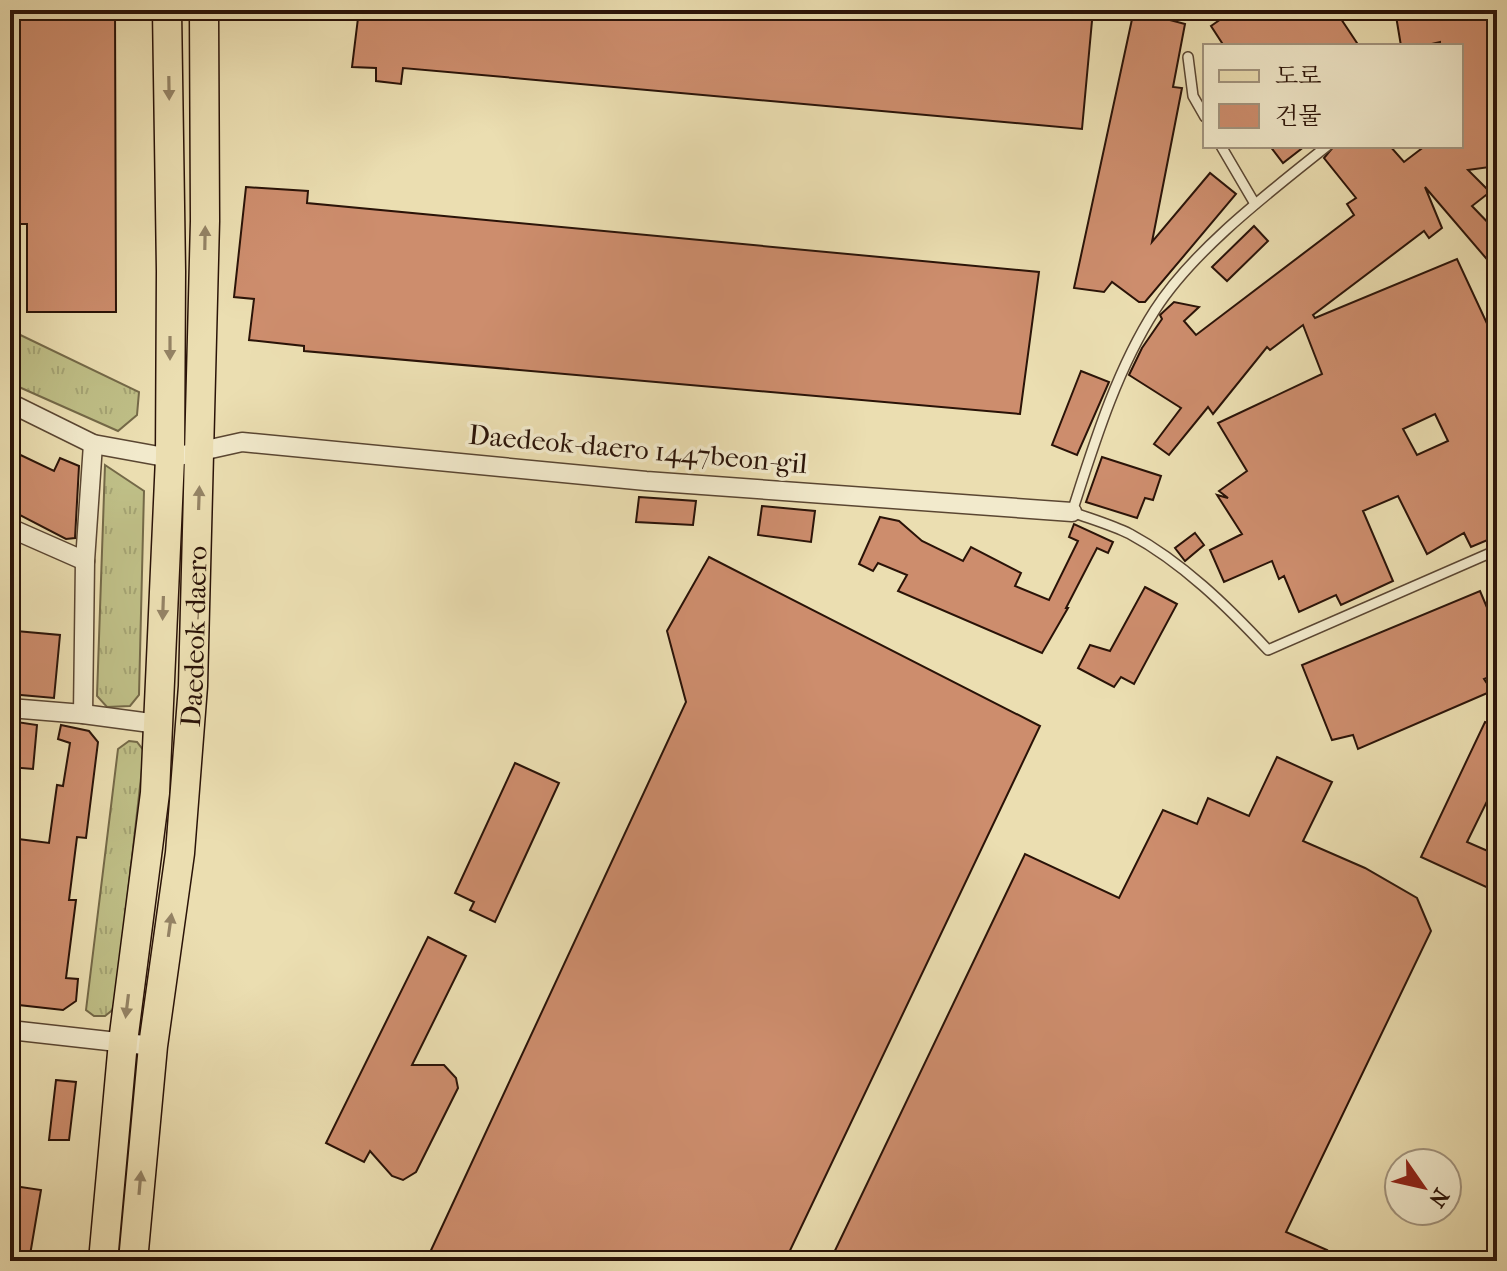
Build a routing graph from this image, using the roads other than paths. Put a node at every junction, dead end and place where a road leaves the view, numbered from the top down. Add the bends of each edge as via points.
1 (167, 10) edge
2 (204, 10) edge
3 (1188, 57) dead end
4 (1203, 114) edge
5 (1222, 148) edge
6 (1325, 148) edge
7 (1255, 204) junction
8 (10, 403) edge
9 (93, 444) junction
10 (200, 453) junction
11 (170, 458) junction
12 (1072, 512) junction
13 (10, 528) edge
14 (1497, 550) edge
15 (85, 561) junction
16 (10, 708) edge
17 (83, 714) junction
18 (158, 724) junction
19 (10, 1030) edge
20 (123, 1042) junction
21 (153, 1046) junction
22 (103, 1261) edge
23 (133, 1261) edge

1 -> 11 main road, Daedeok-daero
10 -> 2 main road, Daedeok-daero
3 - 4 lane via 1193,96
5 - 7 lane
6 - 7 lane
7 - 12 lane via 1175,283 1135,344
8 - 9 street, Daedeok-daero 1447beon-gil
9 - 11 street, Daedeok-daero 1447beon-gil
9 - 15 street
10 - 11 street, Daedeok-daero 1447beon-gil
10 - 12 street, Daedeok-daero 1447beon-gil via 242,442 646,481
21 -> 10 main road, Daedeok-daero via 180,853 193,686
11 -> 18 main road, Daedeok-daero
12 - 14 lane, Daedeok-daero 1447beon-gil via 1128,533 1165,557 1232,610 1268,650
13 - 15 street
15 - 17 street
16 - 17 street
17 - 18 street
18 -> 20 main road, Daedeok-daero via 155,793
19 - 20 street
20 - 21 street
20 - 22 main road, Daedeok-daero
23 -> 21 main road, Daedeok-daero

